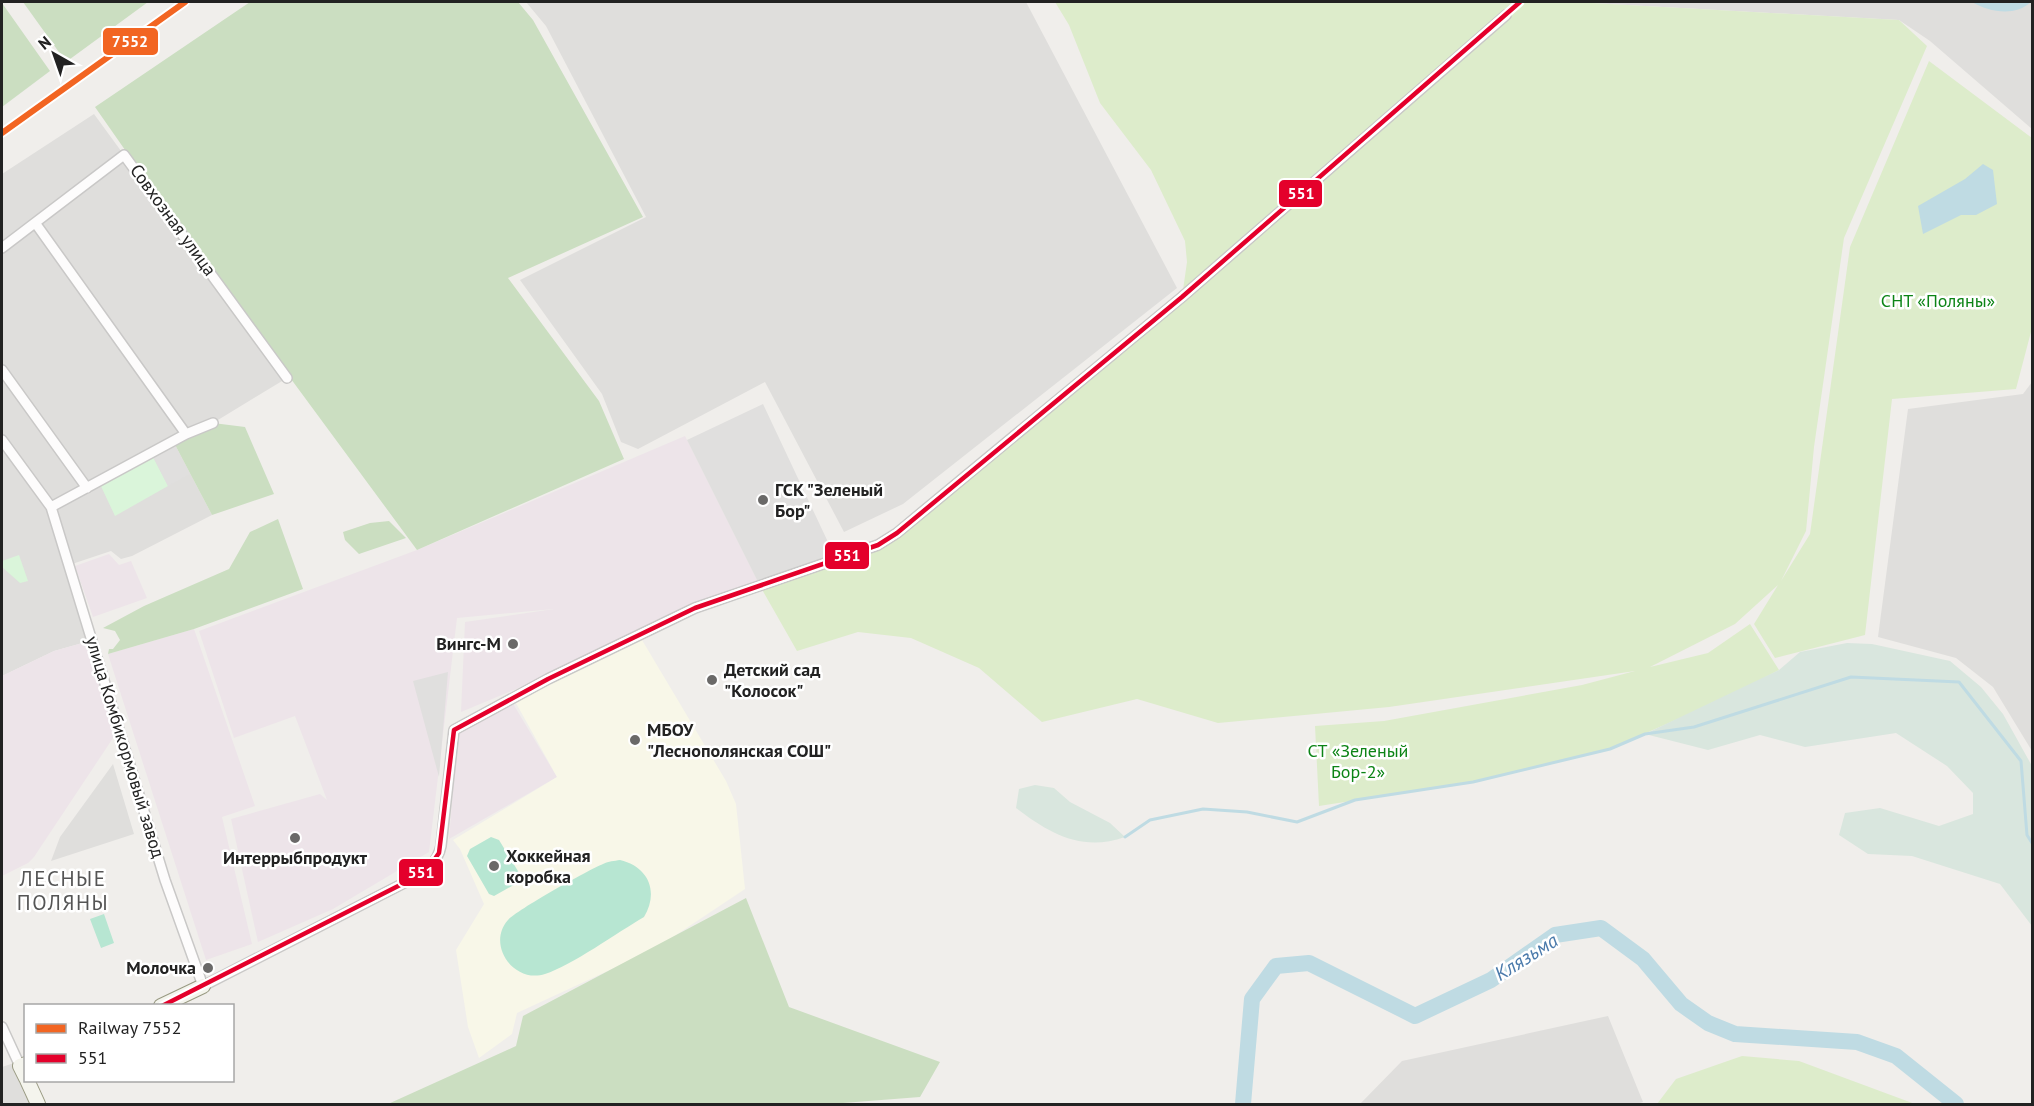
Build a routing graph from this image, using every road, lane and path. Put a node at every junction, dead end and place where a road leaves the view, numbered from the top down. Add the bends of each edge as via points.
1 (1506, 15) dead end
2 (36, 224) junction
3 (2, 249) edge
4 (2, 370) edge
5 (287, 378) dead end
6 (213, 423) dead end
7 (186, 434) junction
8 (2, 440) edge
9 (87, 488) junction
10 (51, 507) junction
11 (203, 986) junction
12 (163, 1004) edge
13 (2, 1027) edge
14 (24, 1070) edge
15 (29, 1082) edge
16 (38, 1104) edge

1 - 11 street via 1182,297 897,533 878,545 695,608 548,679 454,730 441,846 432,866
2 - 3 street, Совхозная улица
2 - 5 street, Совхозная улица via 124,155
2 - 7 street
4 - 9 street
6 - 7 street
7 - 9 street
8 - 10 street, улица Комбикормовый завод
9 - 10 street
10 - 11 street, улица Комбикормовый завод via 165,880
11 - 12 street
13 - 14 street
15 - 16 street

